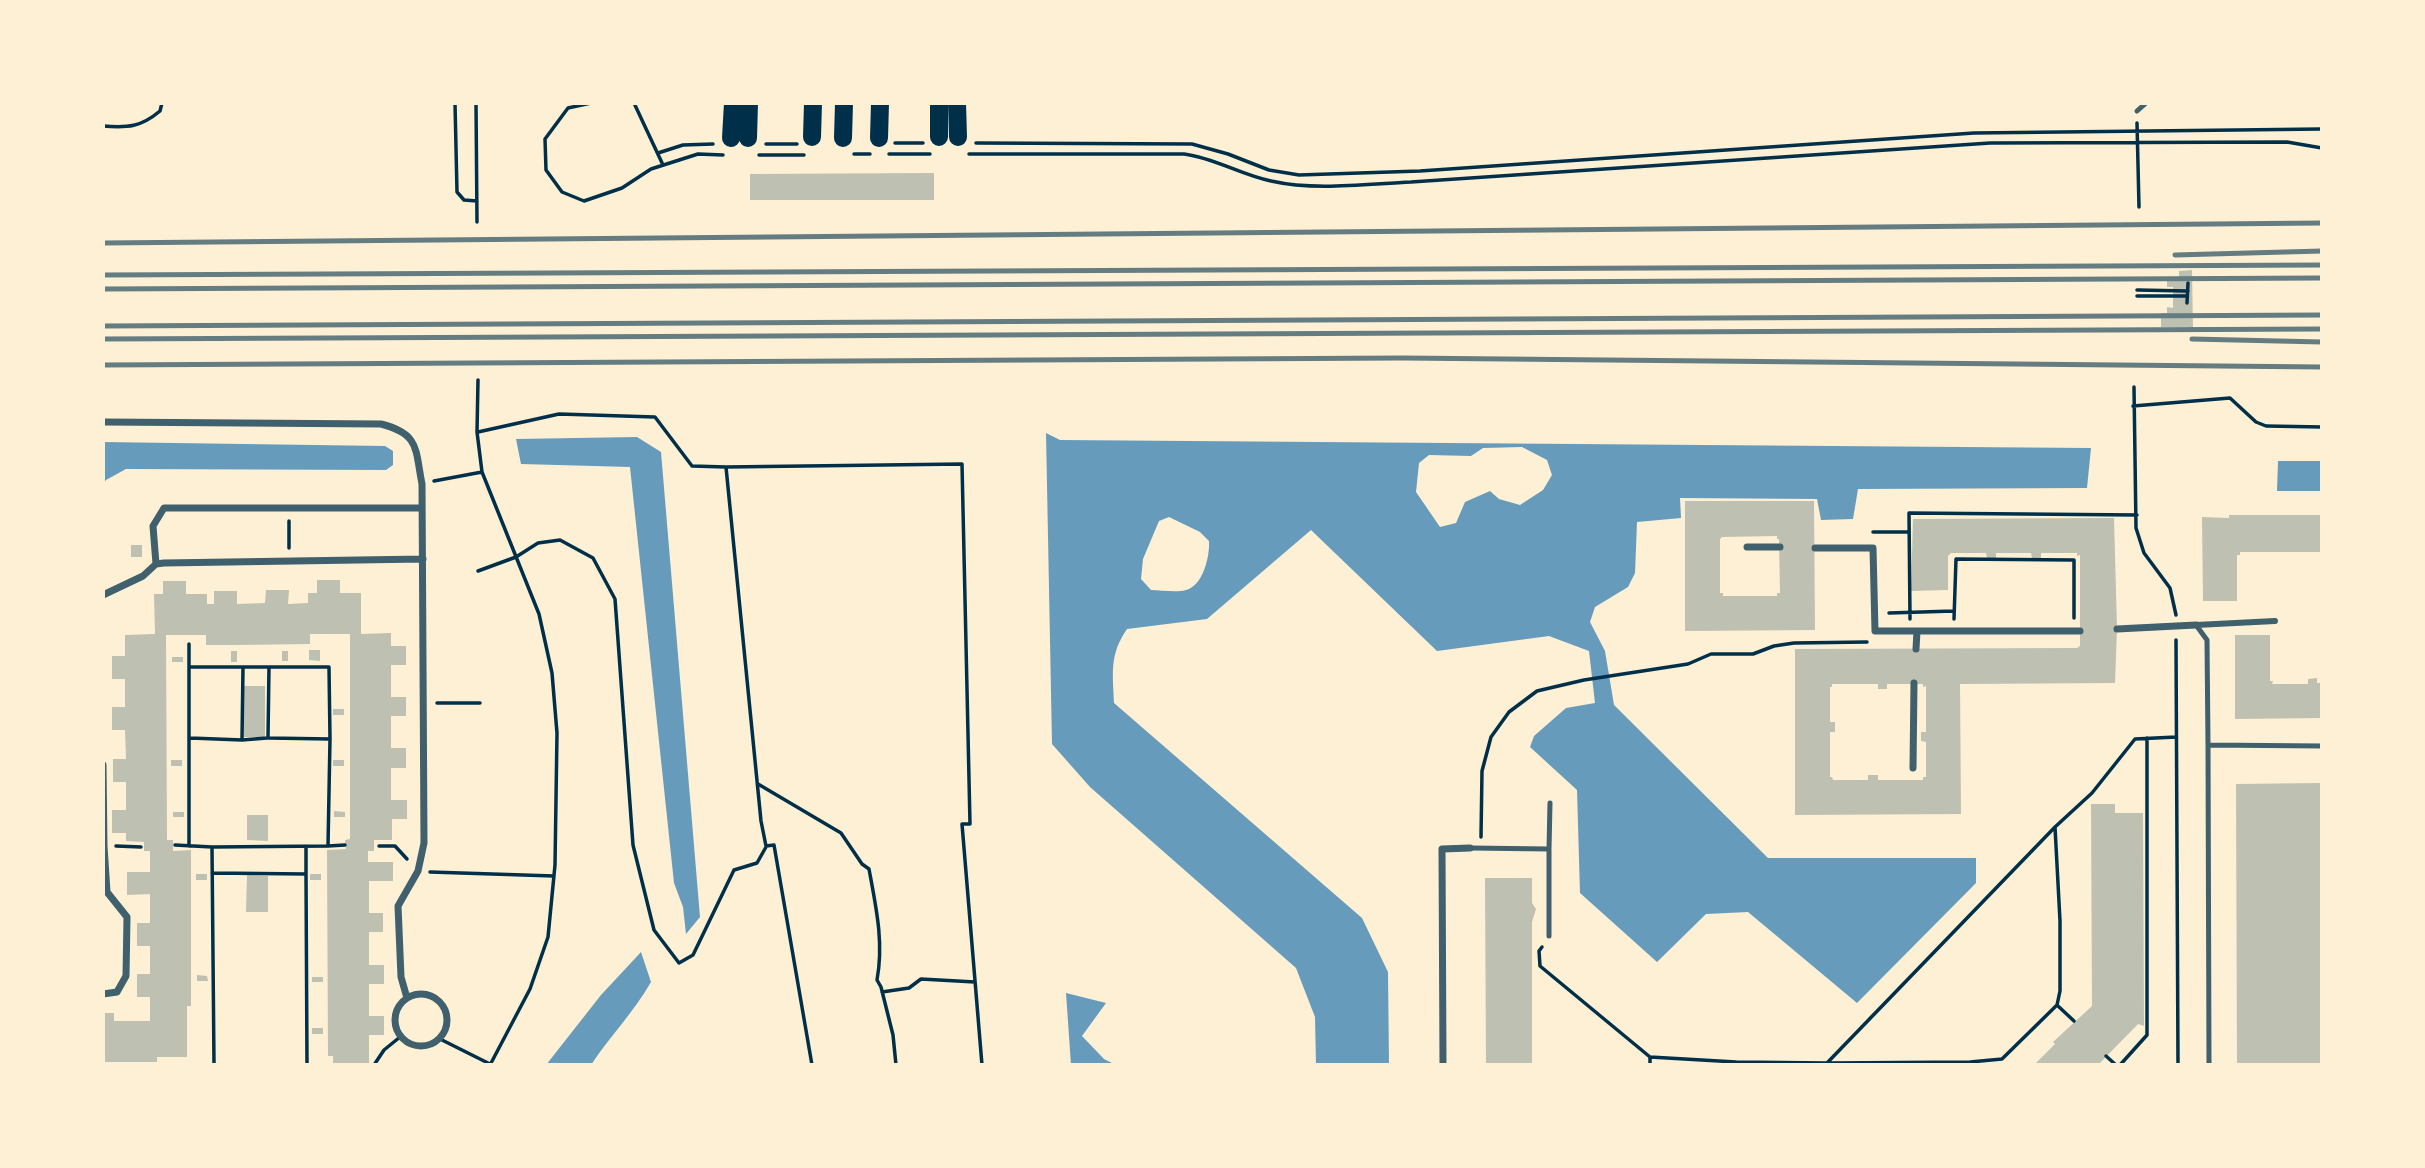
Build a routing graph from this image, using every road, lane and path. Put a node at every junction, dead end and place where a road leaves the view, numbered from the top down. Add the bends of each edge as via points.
1 (162, 103) edge
2 (455, 103) edge
3 (476, 103) edge
4 (592, 103) edge
5 (634, 103) edge
6 (735, 103) edge
7 (750, 103) edge
8 (813, 103) edge
9 (844, 103) edge
10 (880, 103) edge
11 (939, 103) edge
12 (957, 103) edge
13 (2146, 103) edge
14 (2137, 111) dead end
15 (103, 126) edge
16 (2322, 129) edge
17 (2137, 131) junction
18 (886, 140) joint
19 (2137, 142) junction
20 (737, 144) junction
21 (808, 145) junction
22 (937, 145) junction
23 (965, 145) junction
24 (842, 146) joint
25 (2322, 148) edge
26 (658, 153) junction
27 (759, 155) dead end
28 (664, 165) junction
29 (477, 201) junction
30 (2139, 208) dead end
31 (477, 222) dead end
32 (2188, 284) dead end
33 (2137, 290) dead end
34 (2187, 293) junction
35 (2137, 296) dead end
36 (2187, 303) dead end
37 (478, 380) dead end
38 (2134, 387) dead end
39 (2133, 406) junction
40 (103, 422) edge
41 (2322, 427) edge
42 (477, 432) junction
43 (726, 467) junction
44 (482, 472) junction
45 (422, 484) junction
46 (289, 508) junction
47 (422, 508) junction
48 (2137, 515) junction
49 (1909, 532) junction
50 (1747, 547) dead end
51 (1780, 547) dead end
52 (1815, 548) dead end
53 (1863, 548) junction
54 (516, 557) junction
55 (423, 559) junction
56 (289, 561) junction
57 (156, 564) junction
58 (478, 571) dead end
59 (103, 595) edge
60 (1954, 611) junction
61 (1910, 612) junction
62 (2275, 621) dead end
63 (2177, 625) junction
64 (2196, 625) junction
65 (2117, 629) dead end
66 (1875, 631) junction
67 (1913, 631) junction
68 (2077, 631) joint
69 (1954, 632) junction
70 (189, 644) dead end
71 (1916, 649) dead end
72 (189, 667) junction
73 (243, 667) junction
74 (268, 667) junction
75 (1914, 683) dead end
76 (423, 703) junction
77 (480, 703) dead end
78 (2144, 736) junction
79 (2176, 737) junction
80 (190, 738) junction
81 (268, 738) junction
82 (330, 739) junction
83 (242, 740) junction
84 (2208, 745) junction
85 (2322, 746) edge
86 (103, 765) edge
87 (1913, 768) dead end
88 (758, 784) junction
89 (1550, 803) dead end
90 (2055, 827) junction
91 (175, 845) dead end
92 (345, 845) dead end
93 (104, 846) edge
94 (189, 846) dead end
95 (306, 846) junction
96 (328, 846) junction
97 (379, 846) dead end
98 (766, 846) junction
99 (141, 847) dead end
100 (212, 847) junction
101 (1470, 848) joint
102 (1481, 849) junction
103 (1549, 849) junction
104 (418, 871) junction
105 (212, 873) junction
106 (306, 874) junction
107 (554, 876) junction
108 (1549, 936) joint
109 (976, 982) junction
110 (882, 992) junction
111 (103, 994) edge
112 (407, 998) junction
113 (2057, 1005) junction
114 (2074, 1021) dead end
115 (400, 1037) junction
116 (440, 1039) junction
117 (2106, 1056) dead end
118 (1650, 1057) junction
119 (1736, 1063) edge
120 (1827, 1063) junction
121 (490, 1064) edge
122 (214, 1065) edge
123 (307, 1065) edge
124 (374, 1065) edge
125 (812, 1065) edge
126 (896, 1065) edge
127 (982, 1065) edge
128 (1443, 1065) edge
129 (1650, 1065) edge
130 (2118, 1065) edge
131 (2178, 1065) edge
132 (2210, 1065) edge

1 - 15 path via 147,122
2 - 29 path via 457,192 464,200
3 - 29 path
4 - 28 path via 568,108 545,139 545,170 562,192 584,201 622,188
5 - 26 path
6 - 20 highway
7 - 20 highway
8 - 21 highway
9 - 24 highway
10 - 18 highway
11 - 22 highway
12 - 23 highway
13 - 14 lane
16 - 17 path
17 - 19 path
17 - 23 path via 1974,133 1420,171 1299,175 1269,170 1192,144
18 - 22 path
19 - 23 path via 1990,143 1310,185 1271,181 1184,154
19 - 25 path via 2287,142
19 - 30 path
20 - 21 path
20 - 26 path via 683,145
20 - 28 path
21 - 27 path
22 - 24 path
26 - 28 path
29 - 31 path
32 - 34 path
33 - 34 path
34 - 35 path
34 - 36 path
37 - 42 path
38 - 39 path
39 - 41 path via 2230,398 2266,426
39 - 48 path
40 - 45 street via 381,424 400,429 414,441
42 - 43 path via 559,414 654,417 692,466
42 - 44 path
43 - 88 path
43 - 109 path via 962,464 970,824 962,824
44 - 45 path
44 - 54 path
45 - 47 street
46 - 47 street
46 - 56 path
46 - 57 street via 164,508 153,526
47 - 55 street
48 - 49 path via 1909,513
48 - 63 path via 2144,553 2170,588
49 - 53 path via 1863,532
49 - 61 path
50 - 51 street
52 - 53 street
53 - 66 street via 1873,548
54 - 58 path
54 - 98 path via 538,543 560,540 593,558 615,599 633,845 654,930 679,963 694,955 734,870 757,863
54 - 107 path via 539,614 552,673 557,733
55 - 56 street
55 - 76 street
56 - 57 street
57 - 59 street via 143,576
60 - 61 path
60 - 68 path via 1956,559 2074,560
60 - 69 path
61 - 66 path via 1887,613
61 - 67 path
62 - 64 street
63 - 64 street
63 - 65 street
63 - 79 path
64 - 84 lane via 2207,640
66 - 67 street
66 - 102 path via 1871,642 1794,643 1753,654 1711,654 1688,664 1537,691 1509,712 1491,737 1482,771
67 - 69 street
67 - 71 street
68 - 69 street
70 - 72 path
72 - 73 path
72 - 80 path
73 - 74 path
73 - 83 path
74 - 81 path
74 - 82 path via 329,667
75 - 87 street
76 - 77 path
76 - 104 street via 424,843
78 - 79 path
78 - 90 path via 2135,738 2092,793
78 - 130 path via 2147,1035
79 - 131 path
80 - 83 path
80 - 94 path
81 - 82 path
81 - 83 path
82 - 96 path
84 - 85 lane
84 - 132 lane
86 - 93 street
88 - 98 path
88 - 110 path via 841,833 869,869 880,929 877,980
89 - 103 lane
90 - 113 path via 2060,921
90 - 120 path
91 - 100 path
92 - 96 path
93 - 99 path
93 - 111 street via 107,892 127,917 126,976 117,992
95 - 96 path
95 - 100 path
95 - 106 path
97 - 104 path via 395,846
98 - 125 path via 774,845
100 - 105 path
101 - 102 lane
101 - 128 street via 1442,849
102 - 103 lane
103 - 108 lane
104 - 107 path
104 - 112 street via 398,906 401,977
105 - 106 path
105 - 122 path
106 - 123 path
107 - 121 path via 548,937 530,989
108 - 118 path via 1539,951 1540,966
109 - 110 path via 922,979 909,988
109 - 127 path
110 - 126 path
112 - 115 street via 397,1009 394,1024
112 - 116 street via 419,993 442,1003 447,1015
113 - 114 path
113 - 120 path via 2002,1059
115 - 116 street via 427,1046
115 - 124 path
116 - 121 path
117 - 130 path
118 - 119 path
118 - 129 path
119 - 120 path

